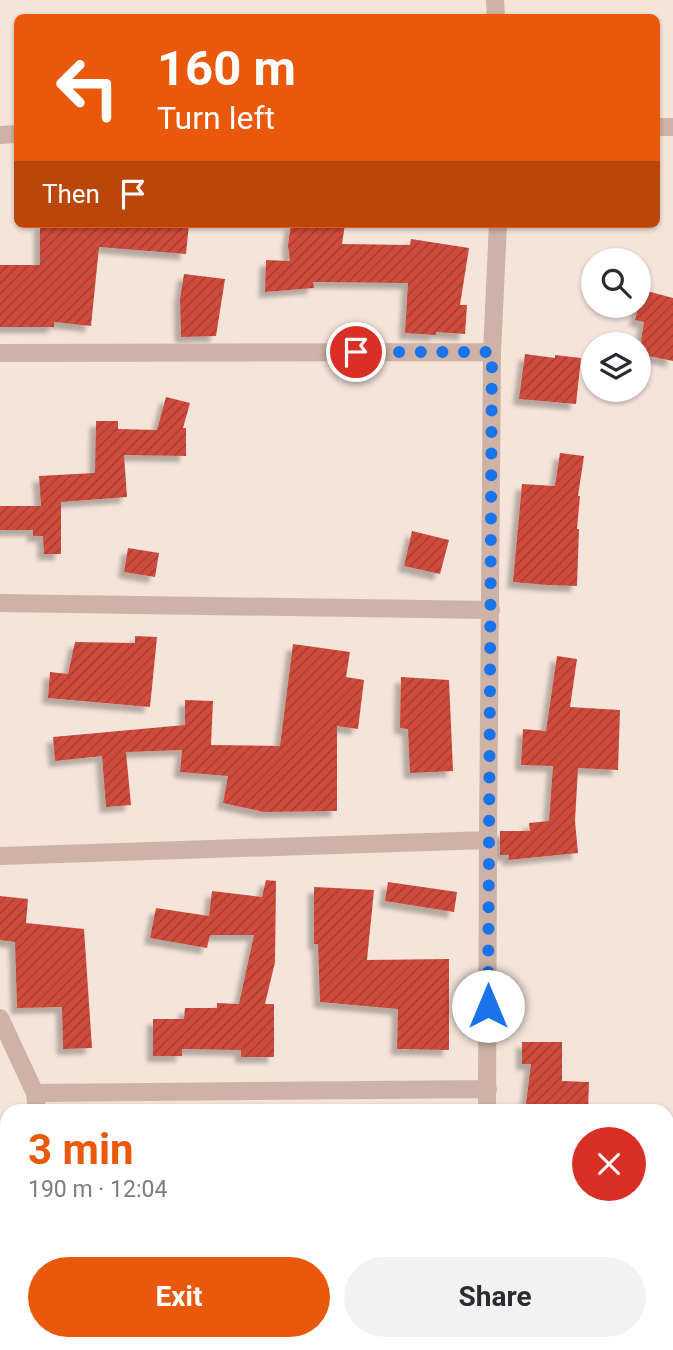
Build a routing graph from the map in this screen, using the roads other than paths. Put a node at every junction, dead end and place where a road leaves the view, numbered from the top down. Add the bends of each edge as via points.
1 (498, 228) edge
2 (492, 352) junction
3 (0, 353) edge
4 (0, 603) edge
5 (491, 610) junction
6 (488, 840) junction
7 (0, 856) edge
8 (0, 1018) edge
9 (488, 1089) junction
10 (35, 1093) junction
11 (36, 1104) edge
12 (487, 1104) edge

1 - 2 street
2 - 3 street
2 - 5 street
4 - 5 street
5 - 6 street
6 - 7 street
6 - 9 street
8 - 10 street
9 - 10 street
9 - 12 street
10 - 11 street

